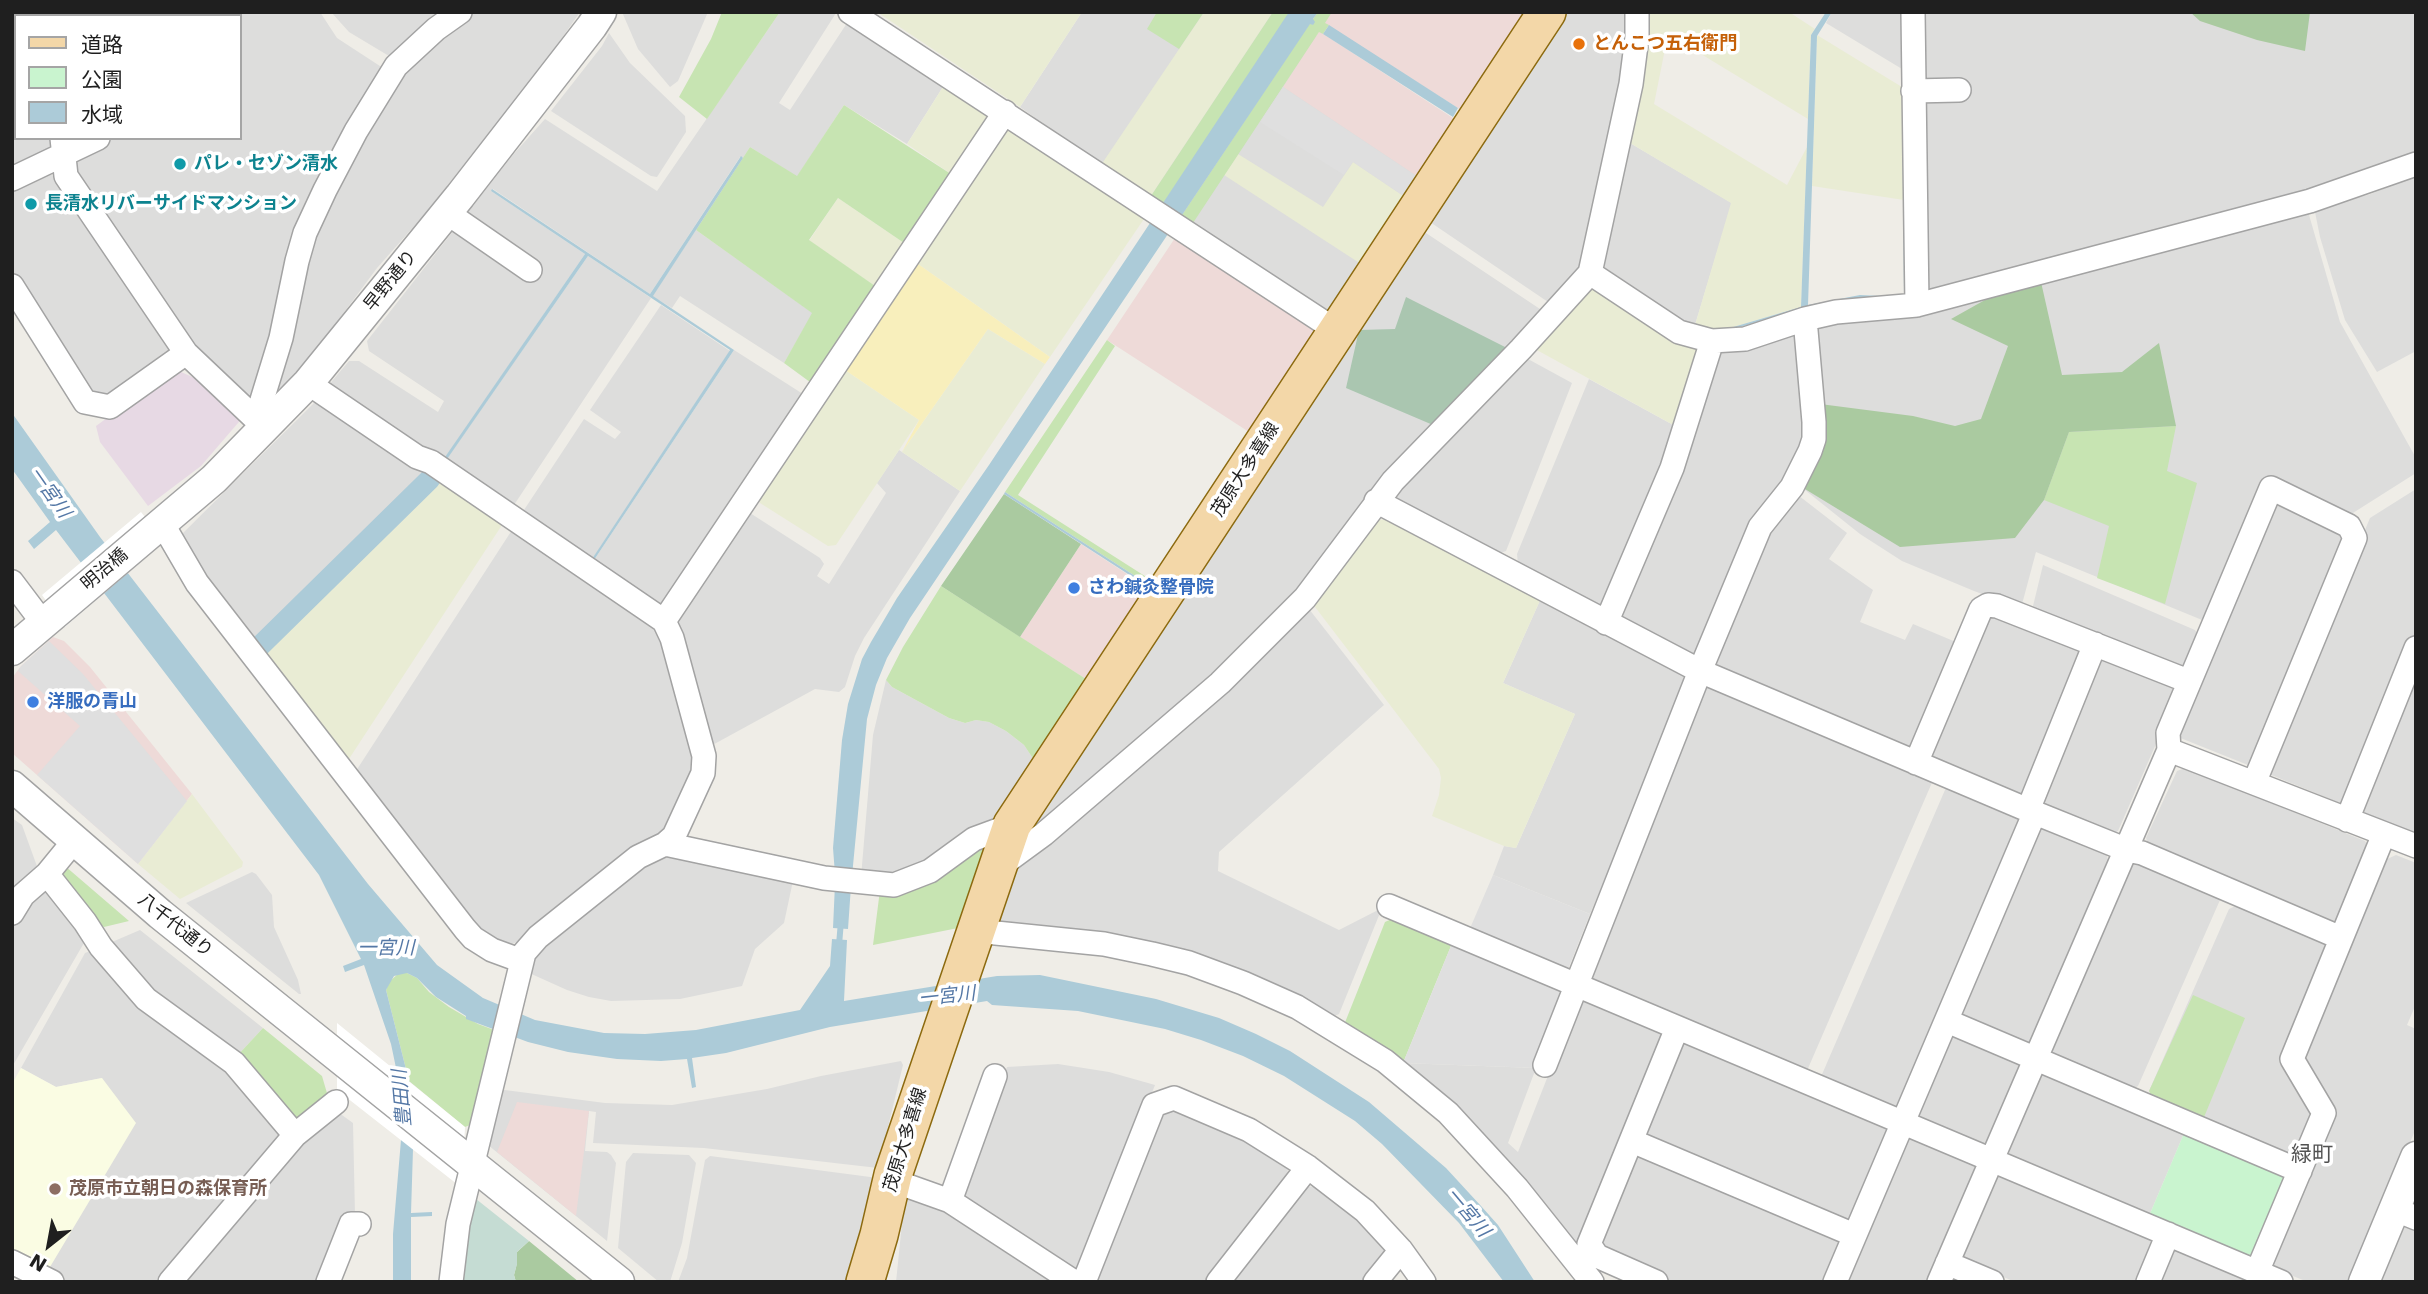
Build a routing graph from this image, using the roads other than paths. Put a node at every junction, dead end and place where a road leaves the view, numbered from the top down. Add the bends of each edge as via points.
1 (460, 12) edge
2 (601, 12) edge
3 (850, 12) edge
4 (1548, 12) edge
5 (1637, 12) edge
6 (1913, 12) edge
7 (1959, 90) dead end
8 (1913, 91) junction
9 (1005, 112) junction
10 (90, 140) edge
11 (62, 147) edge
12 (2416, 164) edge
13 (12, 179) edge
14 (446, 212) junction
15 (530, 270) dead end
16 (1590, 274) junction
17 (12, 286) edge
18 (1917, 306) junction
19 (1805, 319) junction
20 (1337, 331) junction
21 (1712, 341) junction
22 (186, 353) junction
23 (308, 383) junction
24 (263, 426) junction
25 (1377, 501) junction
26 (159, 526) junction
27 (12, 582) edge
28 (48, 618) junction
29 (664, 621) junction
30 (1606, 623) junction
31 (2095, 644) junction
32 (2416, 648) edge
33 (12, 650) edge
34 (1700, 671) junction
35 (2189, 681) junction
36 (2169, 750) junction
37 (1916, 763) junction
38 (2254, 783) junction
39 (12, 786) edge
40 (2031, 811) junction
41 (2347, 820) junction
42 (1012, 825) junction
43 (2384, 834) junction
44 (74, 841) junction
45 (665, 844) junction
46 (2416, 846) edge
47 (2127, 850) junction
48 (998, 867) junction
49 (47, 874) junction
50 (1389, 906) dead end
51 (12, 913) edge
52 (974, 936) junction
53 (2341, 937) junction
54 (521, 964) junction
55 (1577, 985) junction
56 (1947, 1021) junction
57 (1677, 1028) junction
58 (2034, 1058) junction
59 (1545, 1065) dead end
60 (995, 1076) dead end
61 (336, 1102) dead end
62 (1903, 1123) junction
63 (295, 1135) junction
64 (1632, 1140) junction
65 (2416, 1157) edge
66 (464, 1159) junction
67 (1991, 1160) junction
68 (1308, 1167) junction
69 (2300, 1171) junction
70 (891, 1180) junction
71 (950, 1201) junction
72 (2405, 1213) edge
73 (359, 1224) dead end
74 (2168, 1234) junction
75 (1854, 1235) junction
76 (879, 1236) junction
77 (1401, 1250) junction
78 (12, 1262) edge
79 (1943, 1272) edge
80 (2257, 1272) junction
81 (52, 1282) edge
82 (170, 1282) edge
83 (328, 1282) edge
84 (451, 1282) edge
85 (619, 1282) edge
86 (864, 1282) edge
87 (874, 1282) edge
88 (1074, 1282) edge
89 (1084, 1282) edge
90 (1218, 1282) edge
91 (1375, 1282) edge
92 (1424, 1282) edge
93 (1592, 1282) edge
94 (1656, 1282) edge
95 (1835, 1282) edge
96 (1992, 1282) edge
97 (2148, 1282) edge
98 (2281, 1282) edge
99 (2364, 1282) edge

1 - 24 street via 396,66 324,190 297,261 262,400
2 - 14 street, 早野通り
3 - 9 street
4 - 20 main road, 茂原大多喜線
5 - 16 street via 1631,85
6 - 8 street
7 - 8 street
8 - 18 street
9 - 20 street
9 - 29 street
10 - 11 street
11 - 13 street
11 - 22 street via 66,176
12 - 18 street via 2309,201
14 - 15 street
14 - 23 street, 早野通り
16 - 21 street via 1679,332
16 - 25 street
17 - 22 street via 85,402 110,407
18 - 19 street
19 - 21 street via 1745,339
19 - 34 street via 1814,439 1792,487 1760,527
20 - 42 main road, 茂原大多喜線
21 - 30 street via 1672,468
22 - 24 street
23 - 24 street, 早野通り
23 - 29 street
24 - 26 street, 早野通り via 214,479
25 - 30 street
25 - 48 street via 1305,598 1220,683 1044,834
26 - 28 street, 明治橋
26 - 54 street via 197,583 473,938
27 - 28 street
28 - 33 street
29 - 45 street via 682,671 704,765 680,824
30 - 34 street
31 - 35 street
31 - 37 street via 1987,605 1981,609
31 - 40 street
32 - 41 street
34 - 37 street
34 - 55 street
35 - 36 street via 2168,733
35 - 38 street via 2271,488 2349,526 2355,538
36 - 38 street
36 - 47 street
37 - 40 street
38 - 41 street
39 - 44 street, 八千代通り
40 - 47 street
40 - 56 street
41 - 43 street
42 - 45 street via 974,839 917,878 894,885 824,878
42 - 48 main road, 茂原大多喜線
43 - 46 street
43 - 53 street
44 - 49 street
44 - 66 street, 八千代通り
45 - 54 street via 638,857 538,937
47 - 53 street
47 - 58 street
48 - 52 main road, 茂原大多喜線
49 - 51 street via 23,895
49 - 63 street via 100,947 146,999 234,1063
50 - 55 street
52 - 70 main road, 茂原大多喜線
52 - 93 street via 1104,944 1152,954 1200,967 1297,1007 1385,1061 1448,1112 1517,1188
53 - 69 street via 2291,1059 2324,1113
54 - 66 street via 492,1081
55 - 57 street
55 - 59 street
56 - 58 street
56 - 62 street
57 - 62 street
57 - 64 street
58 - 67 street
58 - 69 street
60 - 71 street
61 - 63 street
62 - 67 street
62 - 75 street
63 - 82 street
64 - 75 street
64 - 94 street via 1589,1244 1597,1256
65 - 72 street
66 - 84 street
66 - 85 street
67 - 74 street
67 - 79 street
68 - 77 street via 1365,1211
68 - 89 street via 1249,1130 1174,1098 1154,1105
68 - 90 street
69 - 80 street
70 - 71 street
70 - 76 main road, 茂原大多喜線
71 - 88 street
72 - 99 street
73 - 83 street via 351,1224
74 - 80 street
74 - 97 street
75 - 95 street
76 - 86 main road, 茂原大多喜線
76 - 87 main road, 茂原大多喜線
77 - 91 street
77 - 92 street
78 - 81 street
79 - 96 street
80 - 98 street

